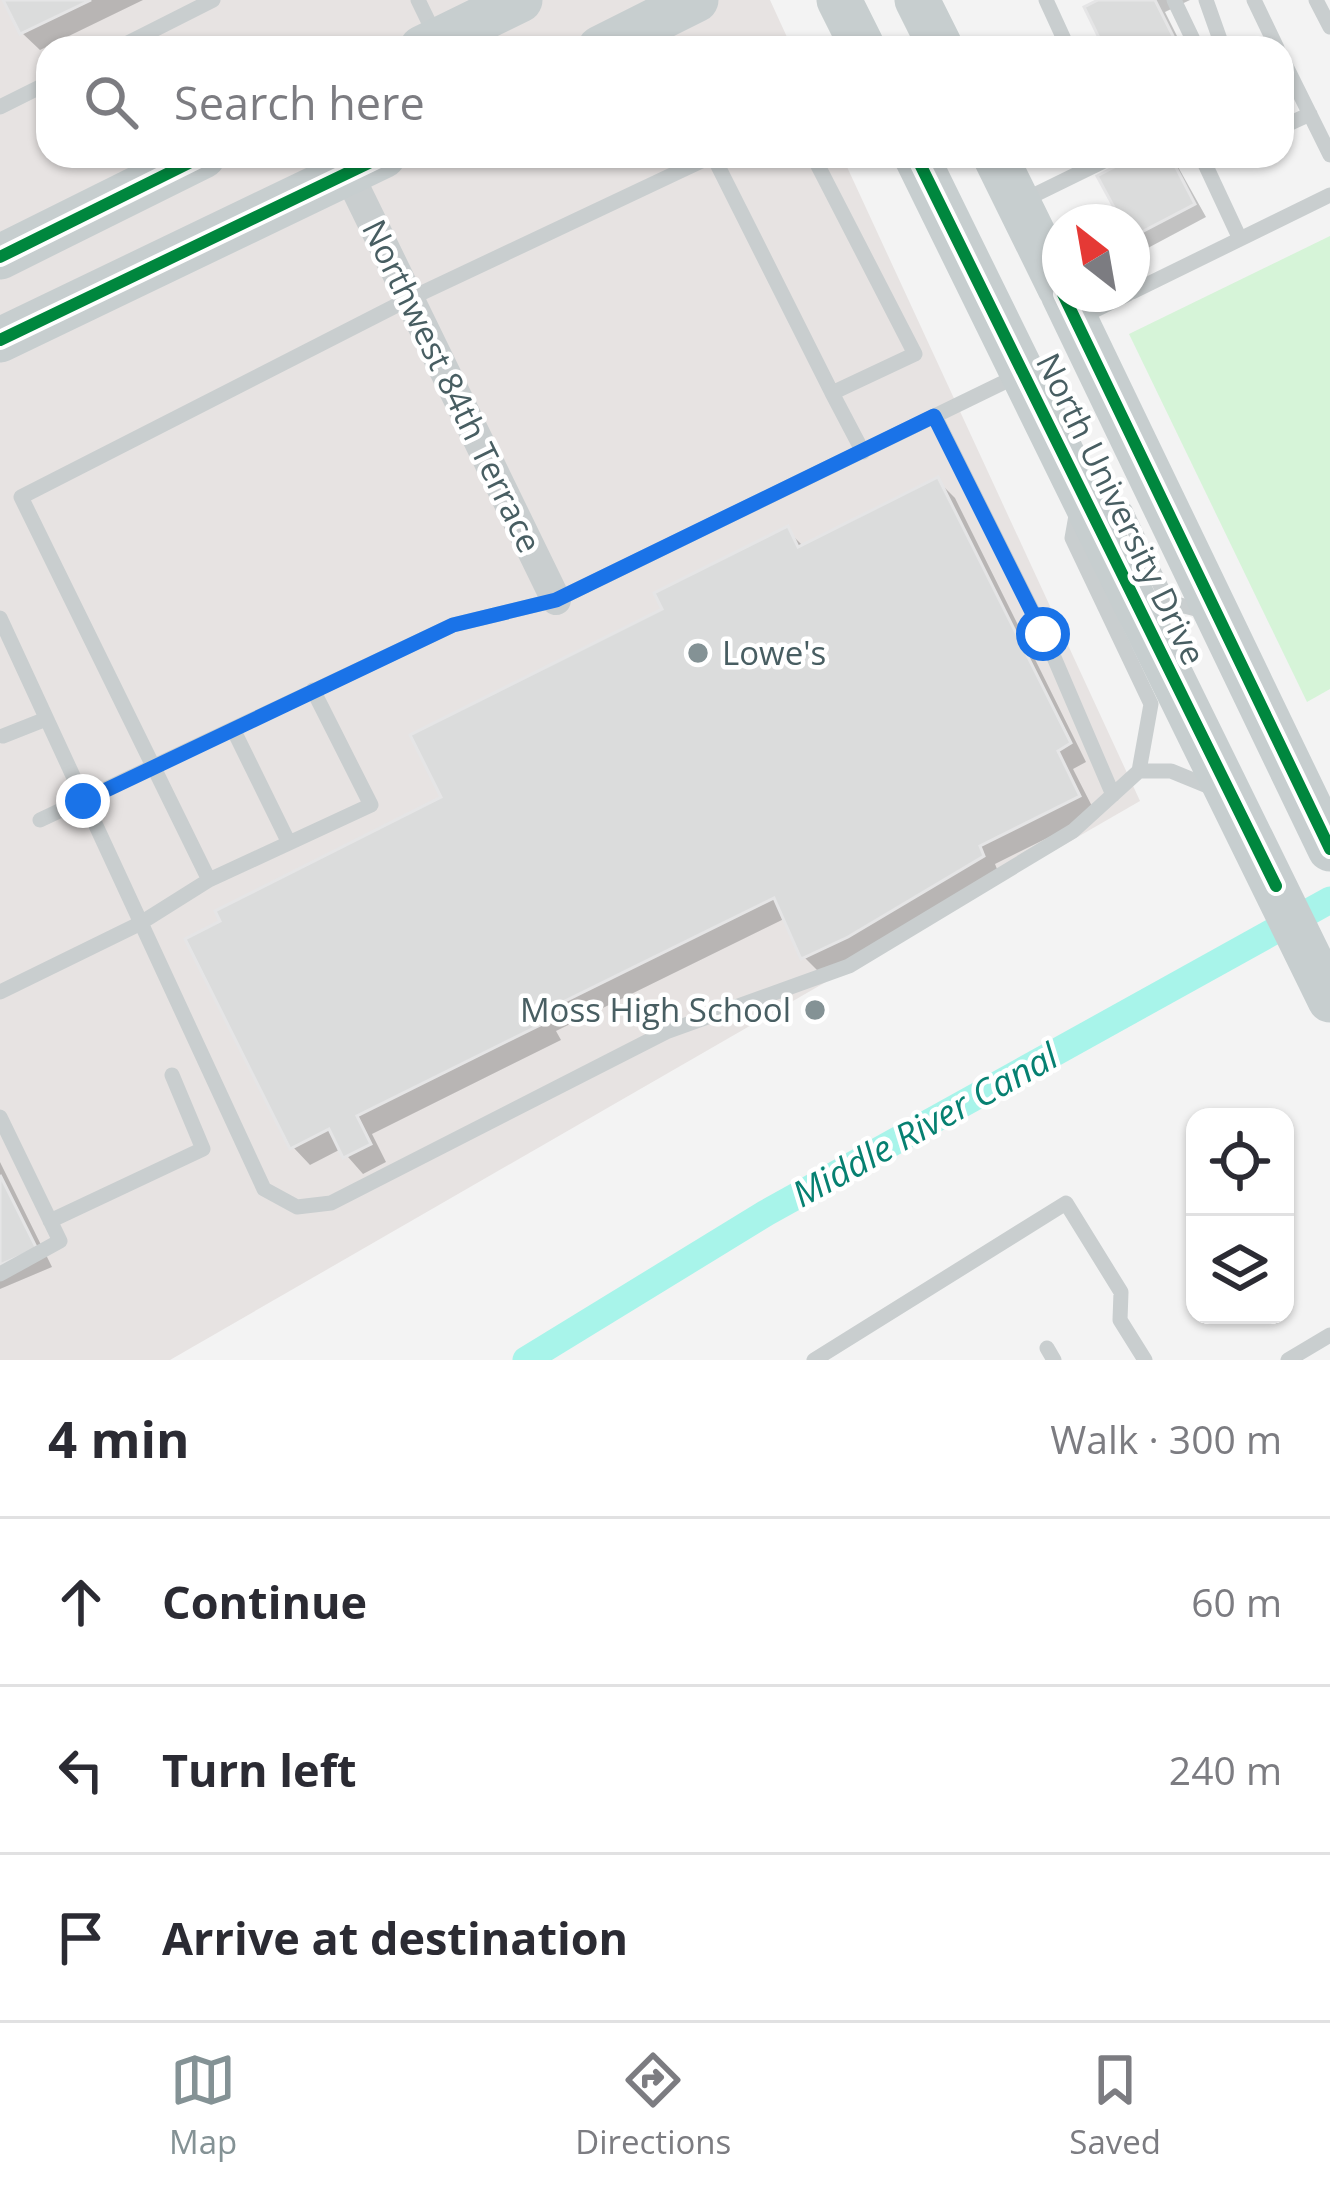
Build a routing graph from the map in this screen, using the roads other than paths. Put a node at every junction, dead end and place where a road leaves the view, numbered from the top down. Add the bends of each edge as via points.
1 (213, 0) edge
2 (520, 0) edge
3 (696, 0) edge
4 (839, 0) edge
5 (917, 0) edge
6 (1046, 0) edge
7 (1174, 0) edge
8 (1206, 0) edge
9 (1254, 0) edge
10 (1316, 0) edge
11 (1330, 27) edge
12 (426, 29) edge
13 (142, 36) edge
14 (624, 36) edge
15 (857, 36) edge
16 (935, 36) edge
17 (1062, 36) edge
18 (1191, 36) edge
19 (1221, 36) edge
20 (1271, 36) edge
21 (1294, 85) edge
22 (36, 89) edge
23 (0, 107) edge
24 (1310, 114) junction
25 (1294, 121) edge
26 (1330, 155) edge
27 (179, 168) edge
28 (359, 168) edge
29 (366, 168) edge
30 (686, 168) edge
31 (718, 168) edge
32 (819, 168) edge
33 (922, 168) edge
34 (1000, 168) edge
35 (1089, 168) edge
36 (1206, 168) edge
37 (1330, 195) edge
38 (1018, 203) junction
39 (1240, 239) junction
40 (1042, 252) edge
41 (0, 257) edge
42 (1150, 283) edge
43 (410, 298) junction
44 (1072, 312) edge
45 (0, 340) edge
46 (1023, 372) junction
47 (832, 393) junction
48 (934, 416) junction
49 (863, 452) junction
50 (1080, 488) junction
51 (556, 600) junction
52 (1218, 614) junction
53 (0, 618) edge
54 (313, 690) junction
55 (46, 719) junction
56 (233, 729) junction
57 (3, 736) dead end
58 (152, 768) junction
59 (1139, 771) junction
60 (1113, 795) junction
61 (83, 801) junction
62 (1235, 804) junction
63 (40, 820) dead end
64 (289, 843) junction
65 (1330, 849) edge
66 (209, 880) junction
67 (139, 925) junction
68 (1323, 984) edge
69 (0, 992) edge
70 (172, 1075) dead end
71 (0, 1117) edge
72 (50, 1220) junction
73 (0, 1274) edge
74 (1329, 1336) edge
75 (814, 1360) edge
76 (1145, 1360) edge
77 (1288, 1360) edge

1 - 13 lane
2 - 12 main road
3 - 14 main road
4 - 15 main road
5 - 16 main road
6 - 17 lane
7 - 18 lane
8 - 19 lane
9 - 20 lane
10 - 11 lane
21 - 24 lane
22 - 23 lane
24 - 25 lane
24 - 26 lane
27 - 41 main road
28 - 45 main road
29 - 43 street, Northwest 84th Terrace
30 - 43 lane
31 - 47 lane
32 - 47 lane via 915,354
33 - 46 main road, North University Drive
34 - 38 main road, North University Drive
35 - 38 lane
36 - 39 lane
37 - 39 lane
38 - 40 main road, North University Drive
39 - 42 lane
43 - 51 street, Northwest 84th Terrace
43 - 58 lane via 21,497
44 - 52 main road, North University Drive
46 - 48 lane
46 - 50 main road, North University Drive
47 - 49 lane
48 - 49 lane
48 - 60 lane
49 - 51 lane
50 - 52 lane via 1125,511 1168,602
50 - 59 lane via 1072,538 1151,704
50 - 62 main road, North University Drive
51 - 54 lane via 453,625
52 - 65 main road, North University Drive
53 - 55 lane
54 - 56 lane
54 - 64 lane via 371,805
55 - 57 lane
55 - 61 lane
56 - 58 lane
56 - 64 lane
58 - 61 lane
58 - 66 lane
59 - 60 lane
59 - 62 lane via 1171,771
60 - 67 lane via 1073,831 849,966 666,1032 331,1203 297,1208 264,1189
61 - 63 lane
61 - 67 lane
62 - 68 main road, North University Drive
64 - 66 lane
66 - 67 lane
67 - 69 lane
70 - 72 lane via 202,1149
71 - 72 lane
72 - 73 lane via 60,1241
74 - 77 lane
75 - 76 lane via 1066,1203 1121,1292 1120,1320

